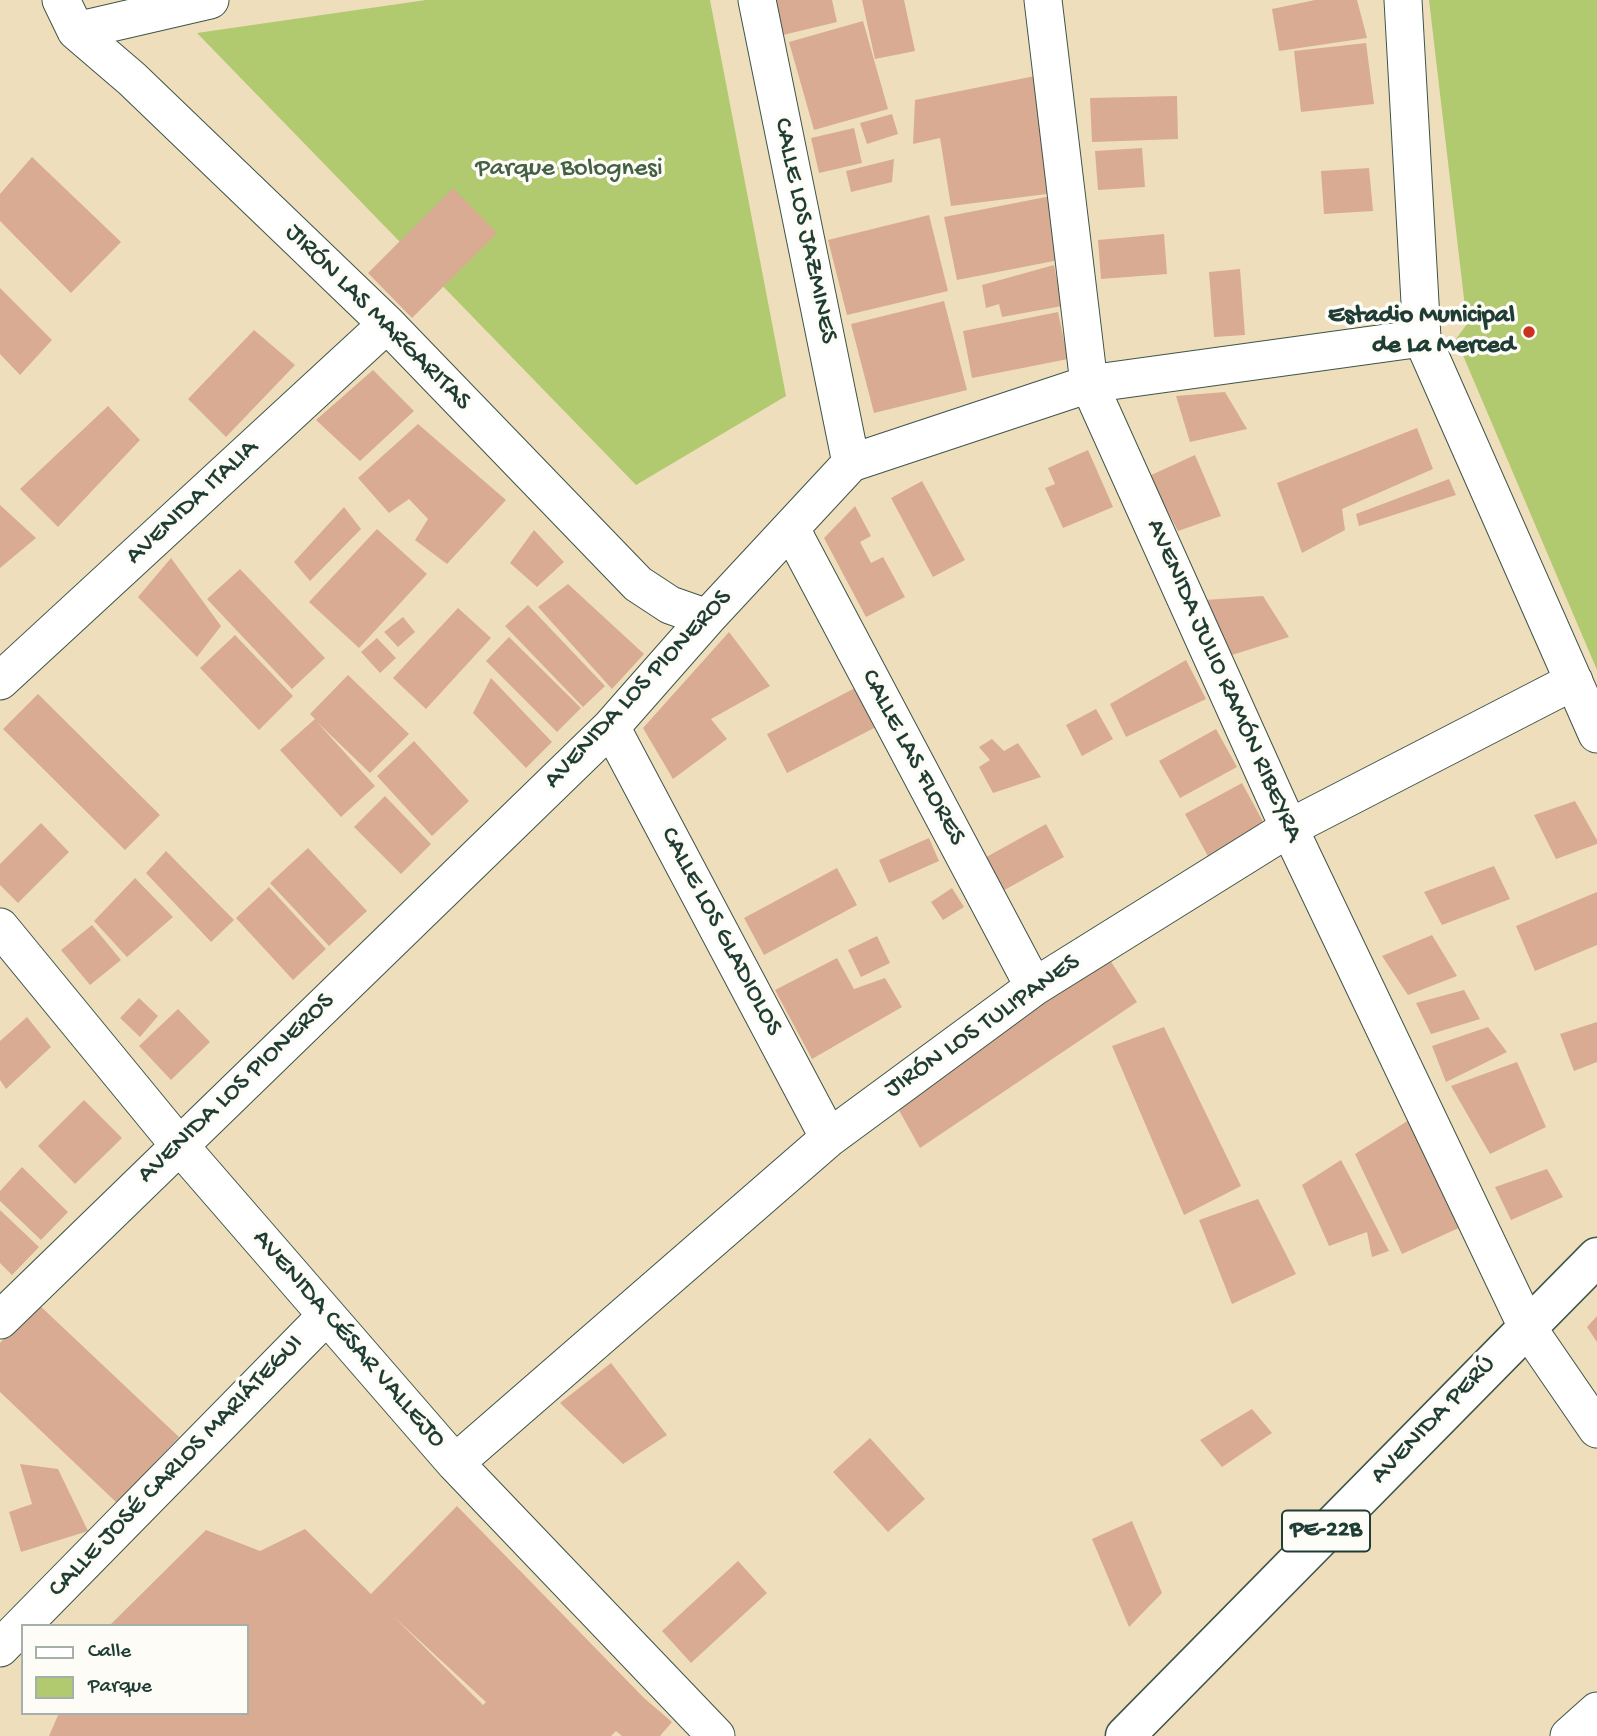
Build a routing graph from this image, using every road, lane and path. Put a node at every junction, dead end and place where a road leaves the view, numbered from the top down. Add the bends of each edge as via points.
1 (210, 0) edge
2 (757, 0) edge
3 (1043, 0) edge
4 (1403, 0) edge
5 (69, 16) edge
6 (387, 324) junction
7 (1422, 338) junction
8 (1089, 384) junction
9 (851, 463) junction
10 (791, 529) junction
11 (707, 618) junction
12 (0, 681) edge
13 (1574, 681) junction
14 (611, 727) junction
15 (1597, 734) edge
16 (1289, 828) junction
17 (0, 927) edge
18 (1034, 987) junction
19 (829, 1138) junction
20 (178, 1145) junction
21 (1597, 1257) edge
22 (326, 1316) junction
23 (0, 1320) edge
24 (1527, 1327) junction
25 (1597, 1429) edge
26 (455, 1463) junction
27 (24, 1624) edge
28 (21, 1627) edge
29 (0, 1648) edge
30 (1597, 1712) edge
31 (716, 1736) edge
32 (1125, 1736) edge
33 (1569, 1736) edge

1 - 5 street
2 - 9 street, CALLE LOS JAZMINES
3 - 8 street, AVENIDA JULIO RAMÓN RIBEYRA
4 - 7 street
5 - 6 street, JIRÓN LAS MARGARITAS
6 - 11 street, JIRÓN LAS MARGARITAS via 638,584 670,605
6 - 12 street, AVENIDA ITALIA
7 - 8 street, AVENIDA LOS PIONEROS
7 - 13 street
8 - 9 street, AVENIDA LOS PIONEROS
8 - 16 street, AVENIDA JULIO RAMÓN RIBEYRA
9 - 10 street, AVENIDA LOS PIONEROS
10 - 11 street, AVENIDA LOS PIONEROS
10 - 18 street, CALLE LAS FLORES
11 - 14 street, AVENIDA LOS PIONEROS
13 - 15 street
13 - 16 street, JIRÓN LOS TULIPANES
14 - 19 street, CALLE LOS GLADIOLOS
14 - 20 street, AVENIDA LOS PIONEROS
16 - 18 street, JIRÓN LOS TULIPANES
16 - 24 street, AVENIDA JULIO RAMÓN RIBEYRA
17 - 20 street, AVENIDA CÉSAR VALLEJO
18 - 19 street, JIRÓN LOS TULIPANES
19 - 26 street, JIRÓN LOS TULIPANES
20 - 22 street, AVENIDA CÉSAR VALLEJO
20 - 23 street, AVENIDA LOS PIONEROS
21 - 24 highway, AVENIDA PERÚ / PE-22B
22 - 26 street, AVENIDA CÉSAR VALLEJO
22 - 27 street, CALLE JOSÉ CARLOS MARIÁTEGUI
24 - 25 street, AVENIDA JULIO RAMÓN RIBEYRA
24 - 32 highway, AVENIDA PERÚ / PE-22B
26 - 31 street, AVENIDA CÉSAR VALLEJO
28 - 29 street, CALLE JOSÉ CARLOS MARIÁTEGUI
30 - 33 street

